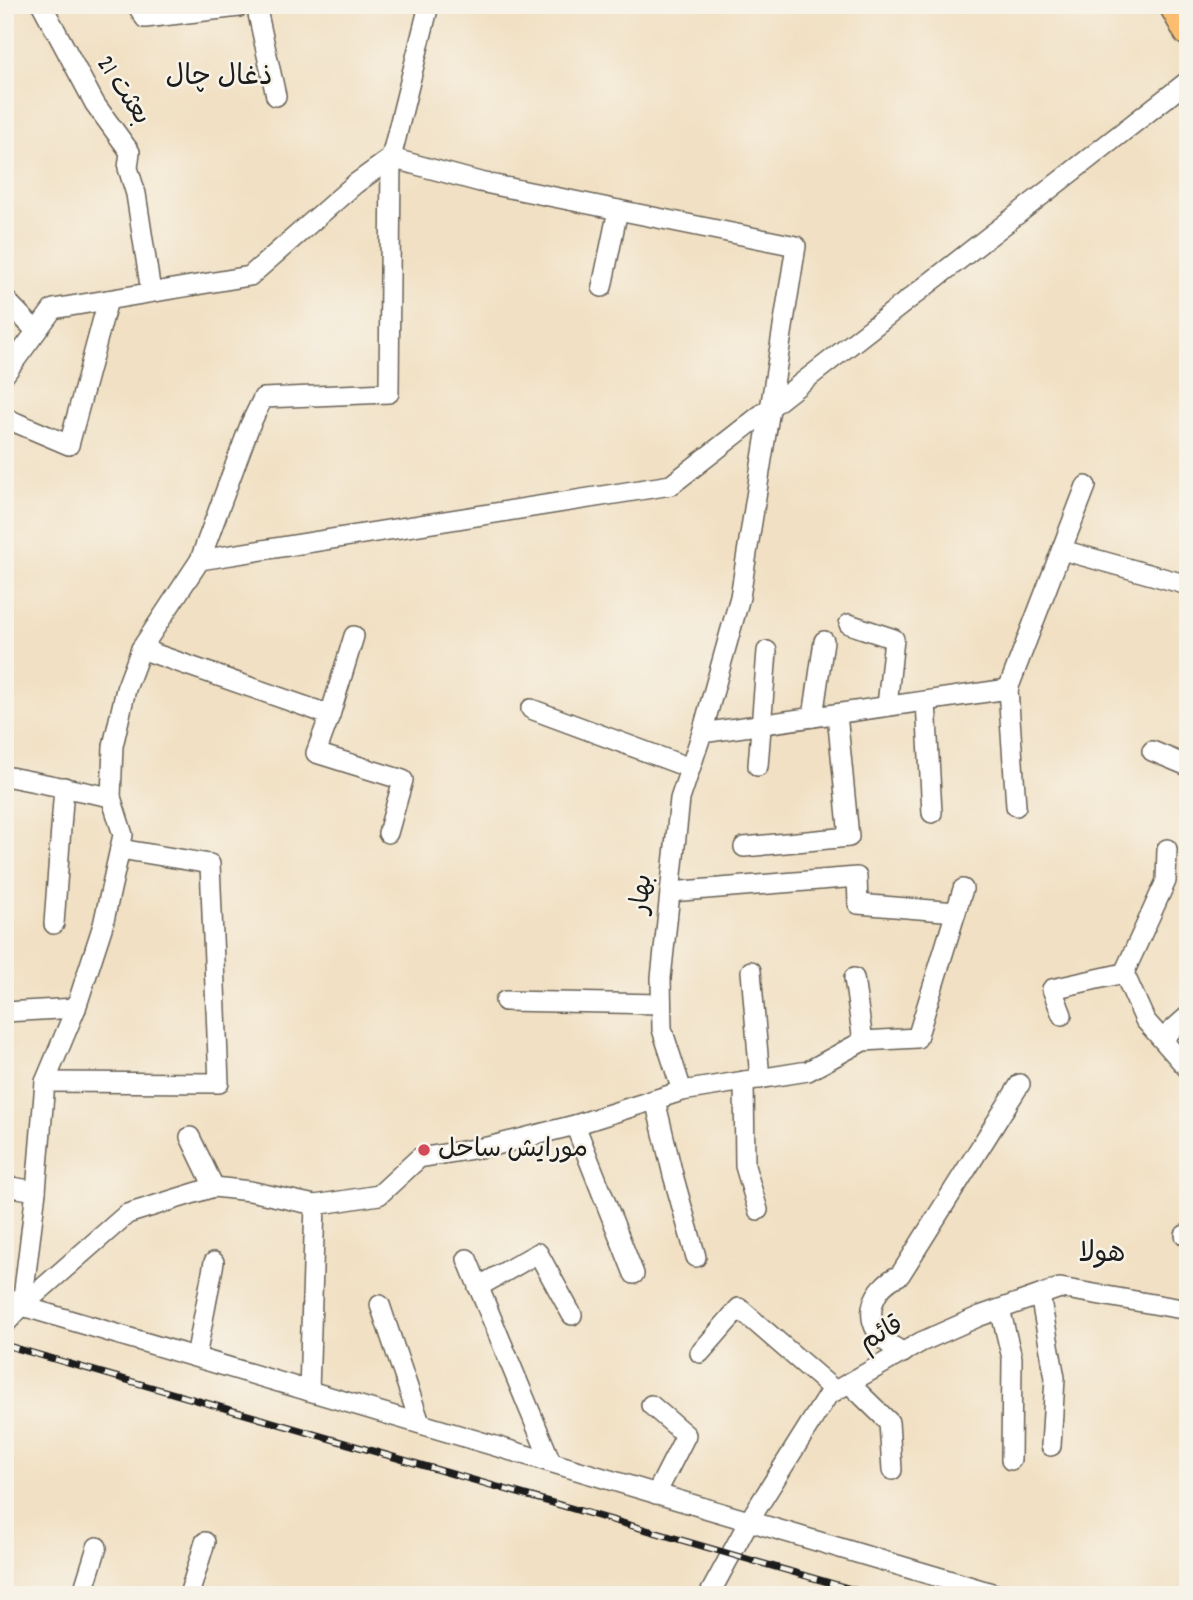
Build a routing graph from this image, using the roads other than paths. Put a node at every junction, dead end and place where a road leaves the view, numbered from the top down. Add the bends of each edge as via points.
1 (42, 5) edge
2 (137, 5) edge
3 (429, 5) edge
4 (1173, 5) edge
5 (248, 6) edge
6 (1188, 32) edge
7 (1188, 81) edge
8 (276, 96) dead end
9 (391, 158) junction
10 (618, 210) junction
11 (603, 287) dead end
12 (151, 292) junction
13 (5, 299) edge
14 (108, 300) junction
15 (36, 331) junction
16 (5, 374) edge
17 (769, 408) junction
18 (5, 418) edge
19 (1086, 486) dead end
20 (1062, 550) junction
21 (200, 560) junction
22 (1188, 585) edge
23 (849, 624) dead end
24 (354, 636) dead end
25 (824, 641) dead end
26 (141, 649) junction
27 (767, 651) dead end
28 (1008, 689) junction
29 (926, 701) junction
30 (887, 706) junction
31 (531, 709) dead end
32 (837, 714) junction
33 (330, 715) junction
34 (813, 717) junction
35 (763, 724) junction
36 (702, 733) junction
37 (1152, 751) dead end
38 (758, 766) dead end
39 (1188, 766) edge
40 (690, 768) junction
41 (5, 776) edge
42 (64, 787) junction
43 (111, 797) junction
44 (1016, 806) dead end
45 (932, 813) dead end
46 (388, 833) dead end
47 (744, 847) dead end
48 (120, 849) junction
49 (1167, 849) dead end
50 (963, 889) dead end
51 (670, 892) junction
52 (956, 912) junction
53 (54, 924) dead end
54 (751, 971) dead end
55 (1124, 973) junction
56 (854, 978) dead end
57 (505, 1001) dead end
58 (661, 1004) junction
59 (76, 1008) junction
60 (5, 1012) edge
61 (1062, 1015) dead end
62 (1188, 1016) edge
63 (1162, 1039) junction
64 (863, 1041) junction
65 (1188, 1069) edge
66 (752, 1080) junction
67 (45, 1082) junction
68 (1020, 1084) dead end
69 (682, 1091) junction
70 (655, 1100) junction
71 (575, 1125) junction
72 (190, 1138) dead end
73 (5, 1186) edge
74 (214, 1187) junction
75 (36, 1191) junction
76 (315, 1205) junction
77 (758, 1210) dead end
78 (696, 1257) dead end
79 (467, 1259) dead end
80 (214, 1262) dead end
81 (634, 1274) dead end
82 (478, 1287) junction
83 (1040, 1295) junction
84 (14, 1302) edge
85 (380, 1305) dead end
86 (1000, 1309) junction
87 (1188, 1310) edge
88 (572, 1315) dead end
89 (5, 1324) edge
90 (700, 1353) dead end
91 (903, 1353) junction
92 (195, 1357) junction
93 (842, 1387) junction
94 (309, 1391) junction
95 (651, 1405) dead end
96 (420, 1423) junction
97 (1051, 1446) dead end
98 (1011, 1460) dead end
99 (551, 1462) junction
100 (892, 1470) dead end
101 (656, 1494) junction
102 (749, 1521) junction
103 (205, 1542) dead end
104 (97, 1547) dead end
105 (82, 1595) edge
106 (189, 1595) edge
107 (709, 1595) edge
108 (999, 1595) edge

1 - 12 street, بعثت 21 via 95,104 130,152 128,169
2 - 5 street via 145,18
3 - 9 street
4 - 6 highway
5 - 8 street
7 - 17 street
9 - 10 street via 480,183
9 - 12 street via 250,276
9 - 21 street via 389,393 263,398
10 - 11 street
10 - 17 street, بهار via 796,246
12 - 14 street
13 - 15 street
14 - 15 street via 53,309
14 - 18 street via 69,445
15 - 16 street
17 - 21 street via 671,485
17 - 36 street, بهار via 740,597
19 - 20 street
20 - 22 street
20 - 28 street
21 - 26 street
23 - 30 street via 894,639
24 - 33 street
25 - 34 street
26 - 33 street
26 - 43 street via 113,746
27 - 35 street
28 - 29 street
28 - 44 street
29 - 30 street
29 - 45 street
30 - 32 street
31 - 40 street
32 - 34 street
32 - 47 street via 849,837
33 - 46 street via 316,753 403,780
34 - 35 street
35 - 36 street
35 - 38 street
36 - 40 street, بهار
37 - 39 street
40 - 51 street, بهار via 680,799
41 - 42 street
42 - 43 street
42 - 53 street
43 - 48 street via 122,835
48 - 59 street via 103,925
48 - 67 street via 210,864 219,1083
49 - 55 street via 1166,880
50 - 52 street
51 - 52 street via 857,877 858,904
51 - 58 street, بهار
52 - 64 street via 917,1038
54 - 66 street
55 - 61 street via 1052,989
55 - 63 street via 1146,1020
56 - 64 street
57 - 58 street
58 - 69 street, بهار via 662,1030
59 - 60 street
59 - 67 street
62 - 63 street
63 - 65 street
64 - 66 street via 808,1071
66 - 69 street
66 - 77 street via 745,1166
67 - 75 street
68 - 91 street via 900,1275 878,1289 871,1310 874,1325 882,1339
69 - 70 street
70 - 71 street
70 - 78 street
71 - 76 street via 419,1158 379,1195
71 - 81 street
72 - 74 street
73 - 75 street
74 - 76 street
74 - 84 street via 127,1214
75 - 84 street
76 - 94 street
79 - 82 street
80 - 92 street
82 - 88 street via 538,1253
82 - 99 street
83 - 86 street, قائم
83 - 87 street, قائم via 1060,1288
83 - 97 street via 1055,1378
84 - 89 street
84 - 92 street
85 - 96 street
86 - 91 street, قائم
86 - 98 street via 1012,1359
90 - 93 street via 739,1308
91 - 93 street, قائم
92 - 94 street
93 - 100 street via 889,1422
93 - 102 street, قائم via 828,1395 813,1415
94 - 96 street
95 - 101 street via 687,1434
96 - 99 street
99 - 101 street
101 - 102 street
102 - 107 street, قائم
102 - 108 street
103 - 106 street
104 - 105 street

